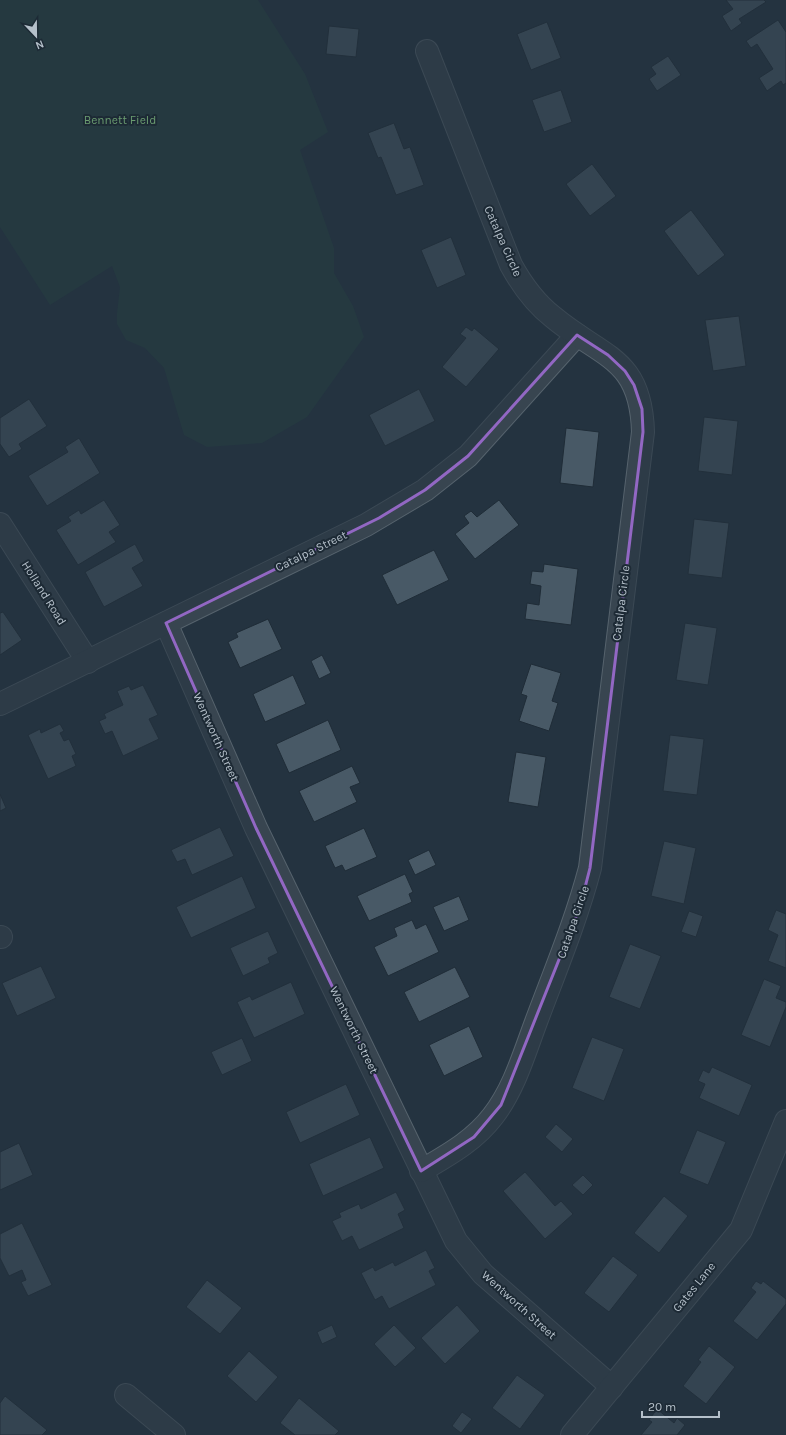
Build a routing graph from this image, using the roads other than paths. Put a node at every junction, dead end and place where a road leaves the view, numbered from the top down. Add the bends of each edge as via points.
1 (427, 51) dead end
2 (577, 335) junction
3 (0, 524) edge
4 (166, 623) junction
5 (88, 662) junction
6 (0, 704) edge
7 (786, 1121) edge
8 (421, 1171) junction
9 (612, 1387) junction
10 (126, 1395) dead end
11 (174, 1435) edge
12 (572, 1435) edge

1 - 2 street, Catalpa Circle via 511,265 526,290 543,308
2 - 4 street, Catalpa Street via 468,456 425,490 380,518
2 - 8 street, Catalpa Circle via 608,355 625,371 634,385 642,410 643,432 590,868 580,907 501,1105 474,1137
3 - 5 street, Holland Road
4 - 5 street, Catalpa Street
4 - 8 street, Wentworth Street via 256,828
5 - 6 street, Catalpa Street
7 - 9 street, Gates Lane via 741,1230
8 - 9 street, Wentworth Street via 464,1252 508,1297
9 - 12 street, Gates Lane
10 - 11 street

